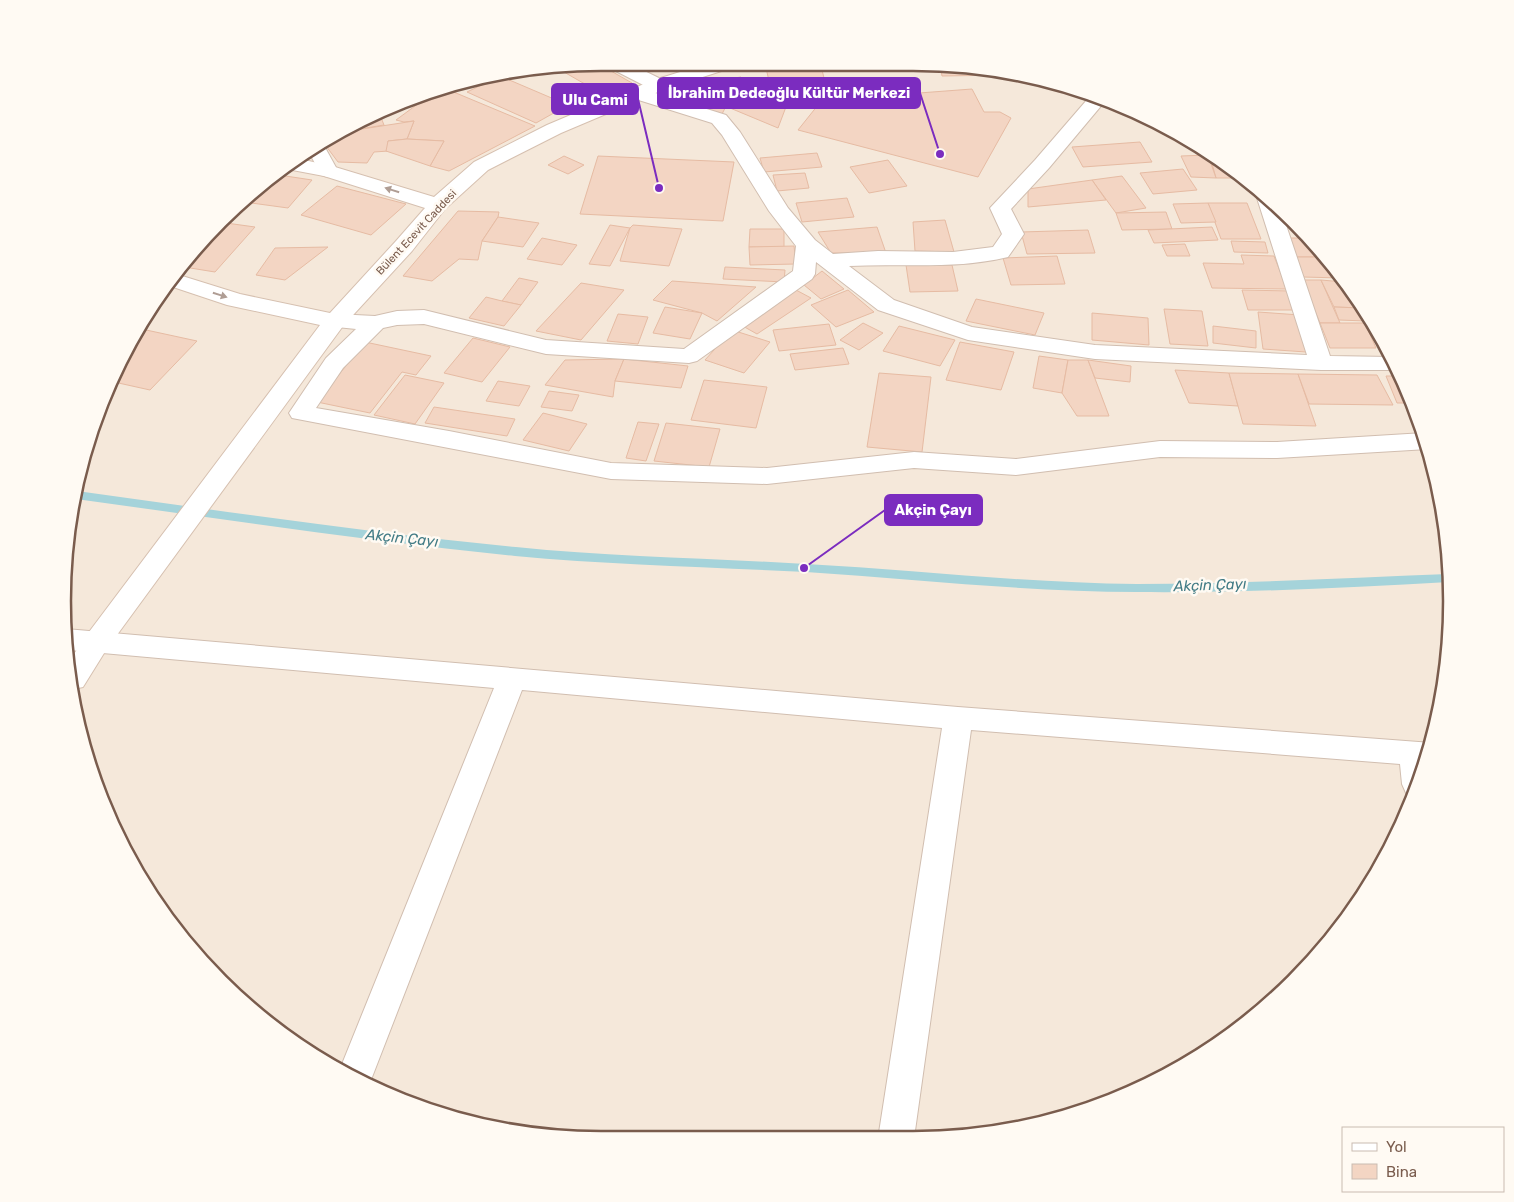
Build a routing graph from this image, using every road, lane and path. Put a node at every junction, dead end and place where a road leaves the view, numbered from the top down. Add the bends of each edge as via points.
1 (633, 71) edge
2 (701, 71) edge
3 (658, 84) junction
4 (636, 93) junction
5 (1094, 103) edge
6 (319, 153) edge
7 (301, 166) edge
8 (328, 171) junction
9 (438, 205) junction
10 (1271, 211) edge
11 (807, 245) junction
12 (829, 261) junction
13 (179, 282) edge
14 (335, 321) junction
15 (375, 322) junction
16 (1321, 363) junction
17 (1386, 364) edge
18 (1418, 441) edge
19 (72, 639) edge
20 (96, 642) junction
21 (76, 673) edge
22 (512, 678) junction
23 (958, 718) junction
24 (1421, 754) edge
25 (357, 1071) edge
26 (897, 1131) edge

1 - 3 street
2 - 3 street, Bülent Ecevit Caddesi
3 - 4 street, Bülent Ecevit Caddesi
4 - 9 street, Bülent Ecevit Caddesi via 481,166
4 - 11 street via 719,119 779,211
5 - 12 street via 1000,208 1013,234 1000,252 953,259
6 - 8 street
7 - 8 street
9 -> 8 street
9 - 14 street, Bülent Ecevit Caddesi
10 - 16 street
11 - 12 street
11 - 15 street via 804,274 689,356 546,347 424,317
12 - 16 street via 886,305 968,333 1095,352
13 -> 14 street via 235,300
14 - 15 street
14 - 20 street, Bülent Ecevit Caddesi
15 - 18 street via 334,363 301,413 611,471 767,476 914,460 1016,467 1160,449 1277,450
16 - 17 street
19 - 20 street
20 - 21 street, Bülent Ecevit Caddesi
20 - 22 street
22 - 23 street
22 - 25 street
23 - 24 street
23 - 26 street

